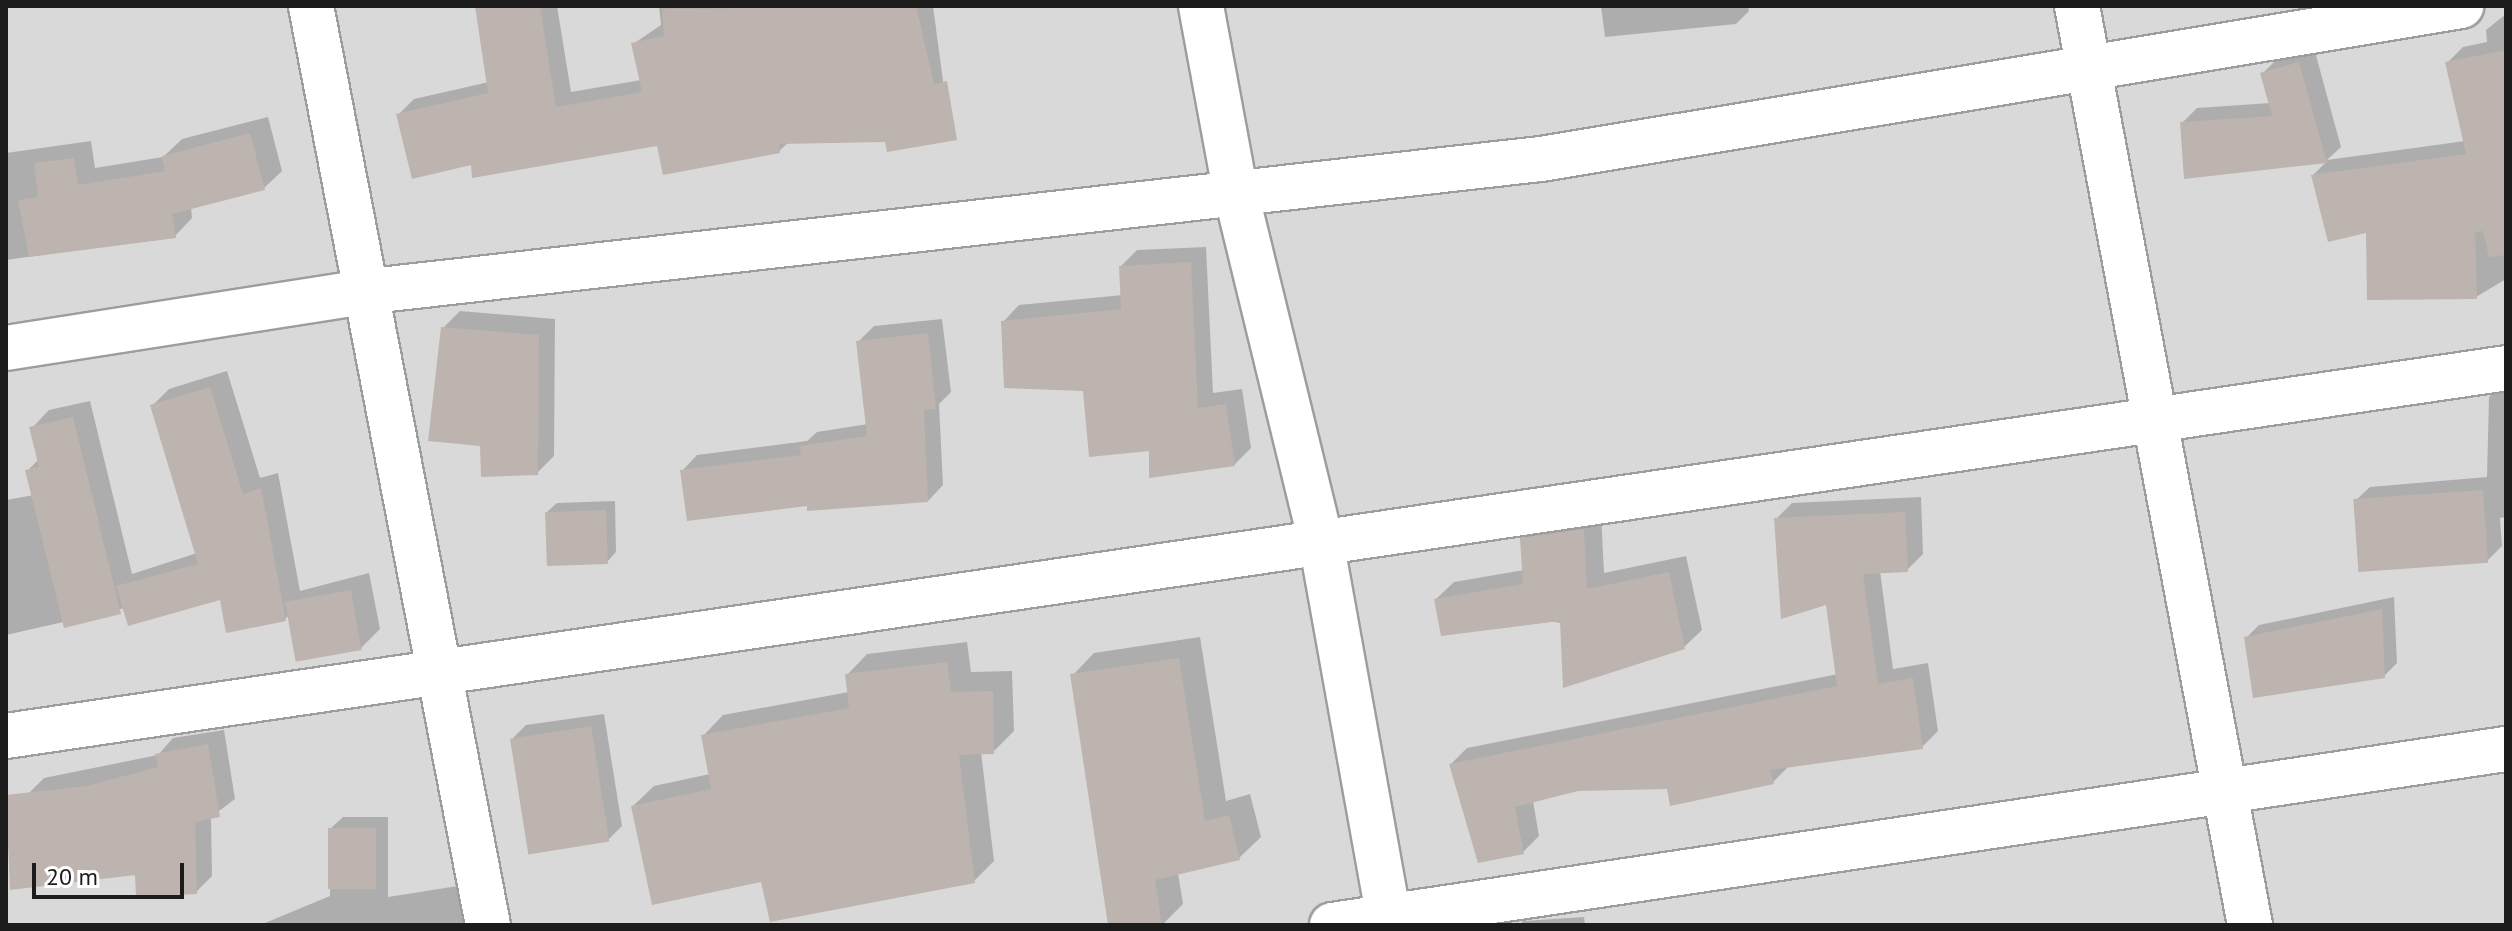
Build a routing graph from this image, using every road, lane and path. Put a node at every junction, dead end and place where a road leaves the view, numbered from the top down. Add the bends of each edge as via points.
1 (311, 6) edge
2 (1201, 6) edge
3 (2077, 6) edge
4 (2461, 6) edge
5 (2088, 65) junction
6 (1235, 189) junction
7 (362, 292) junction
8 (6, 348) edge
9 (2506, 368) edge
10 (2154, 423) junction
11 (1321, 541) junction
12 (435, 670) junction
13 (6, 736) edge
14 (2506, 749) edge
15 (2224, 792) junction
16 (1390, 921) edge
17 (488, 925) edge
18 (1332, 925) edge
19 (2250, 925) edge

1 - 7 street
2 - 6 street
3 - 5 street
4 - 5 street
5 - 6 street via 1541,159
5 - 10 street
6 - 7 street
6 - 11 street
7 - 8 street
7 - 12 street
9 - 10 street
10 - 11 street
10 - 15 street
11 - 12 street
11 - 16 street
12 - 13 street
12 - 17 street
14 - 15 street
15 - 16 street
15 - 19 street
16 - 18 street

